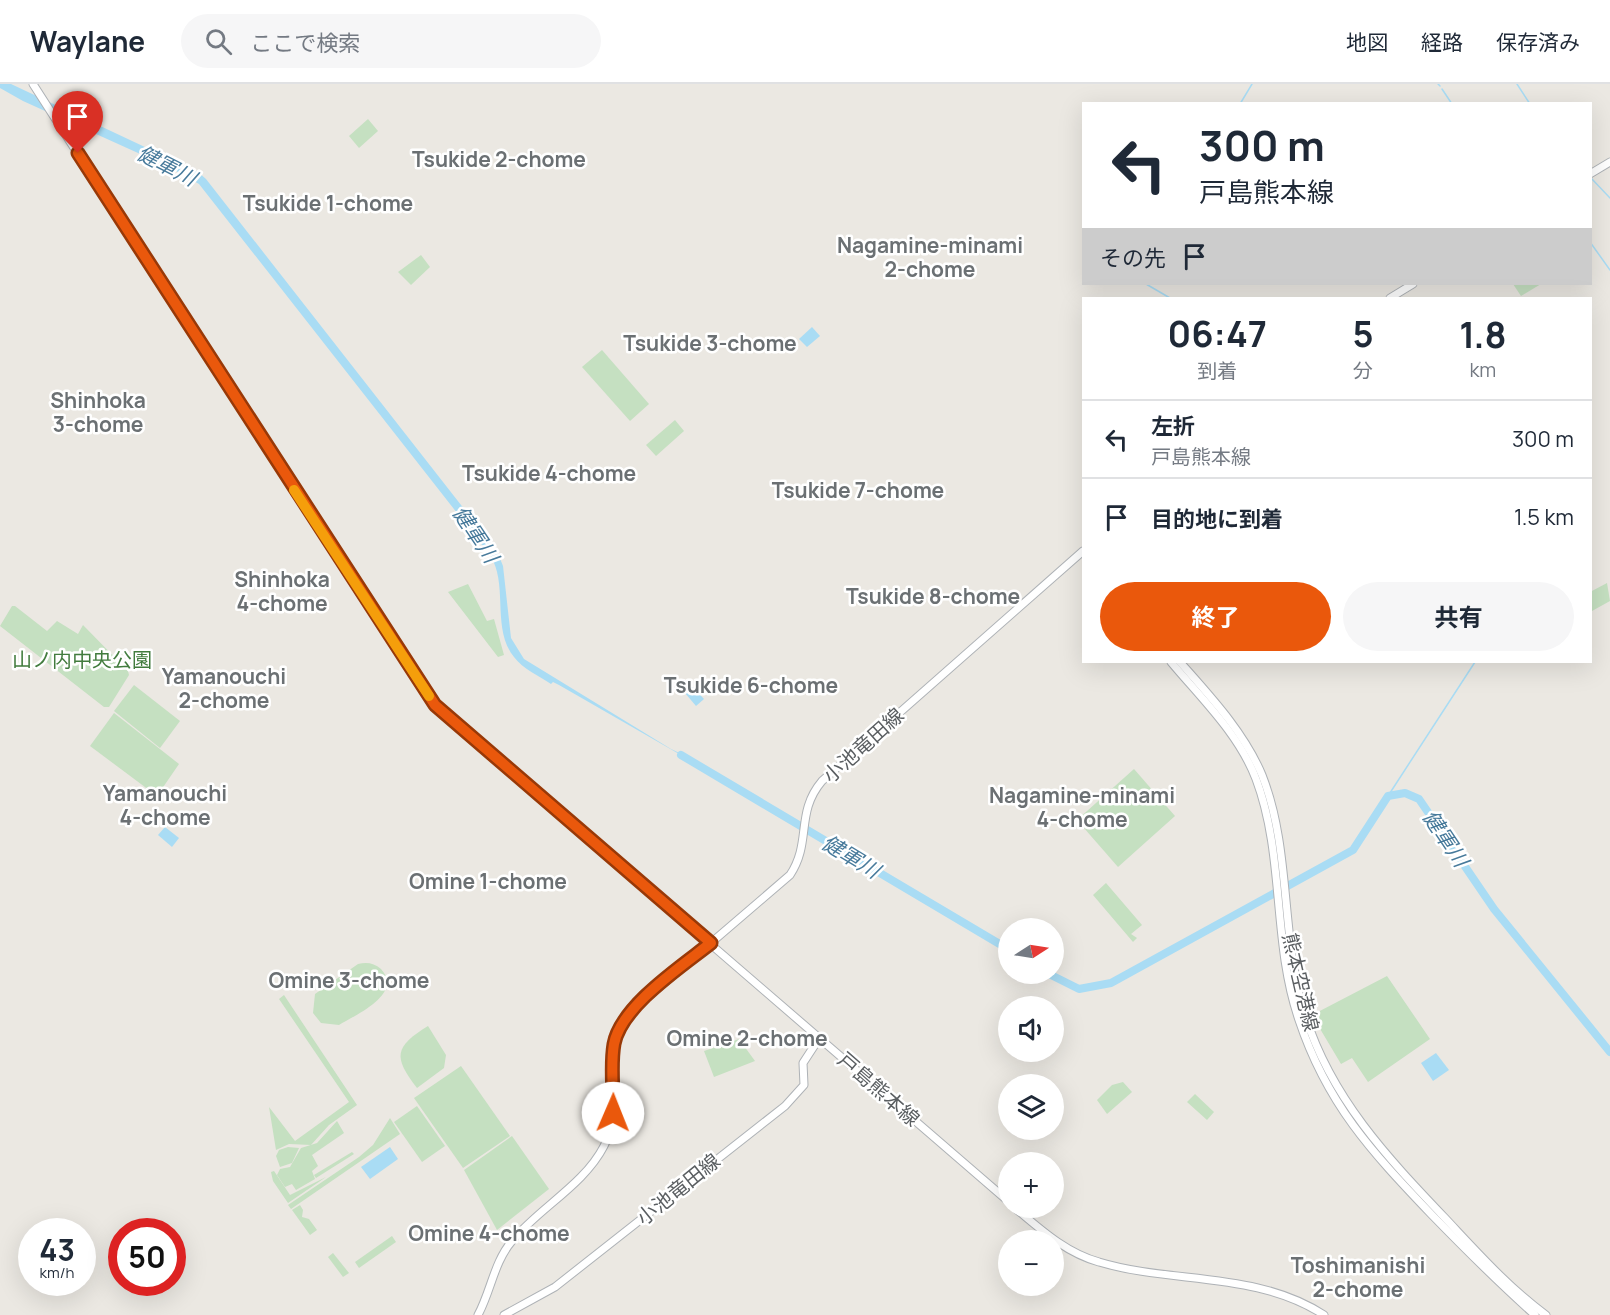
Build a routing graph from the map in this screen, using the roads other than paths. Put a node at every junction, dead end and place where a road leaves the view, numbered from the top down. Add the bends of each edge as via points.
1 (33, 84) edge
2 (1610, 162) edge
3 (1592, 173) edge
4 (1411, 285) edge
5 (1392, 297) edge
6 (1082, 555) edge
7 (1172, 663) edge
8 (1181, 663) edge
9 (711, 943) junction
10 (820, 1037) junction
11 (998, 1192) edge
12 (1028, 1218) edge
13 (478, 1315) edge
14 (504, 1315) edge
15 (1323, 1315) edge
16 (1535, 1315) edge
17 (1546, 1315) edge

1 - 9 main road, 戸島熊本線 via 435,705
2 - 3 main road
4 - 5 main road
6 - 9 main road, 小池竜田線 via 822,781 807,803 799,859 790,875
7 - 16 main road, 熊本空港線 via 1232,737 1255,777 1269,831 1283,951 1295,1008 1332,1096 1390,1171 1495,1280
8 - 17 main road, 熊本空港線 via 1242,738 1261,774 1278,836 1299,996 1332,1081 1389,1160 1505,1281
9 - 10 main road, 戸島熊本線
9 - 13 main road, 小池竜田線 via 640,1002 621,1025 614,1042 612,1122 604,1147 592,1164 503,1253
10 - 11 main road, 戸島熊本線
10 - 14 main road, 小池竜田線 via 803,1063 804,1085 785,1106 555,1287
12 - 15 main road via 1065,1247 1097,1262 1275,1292

